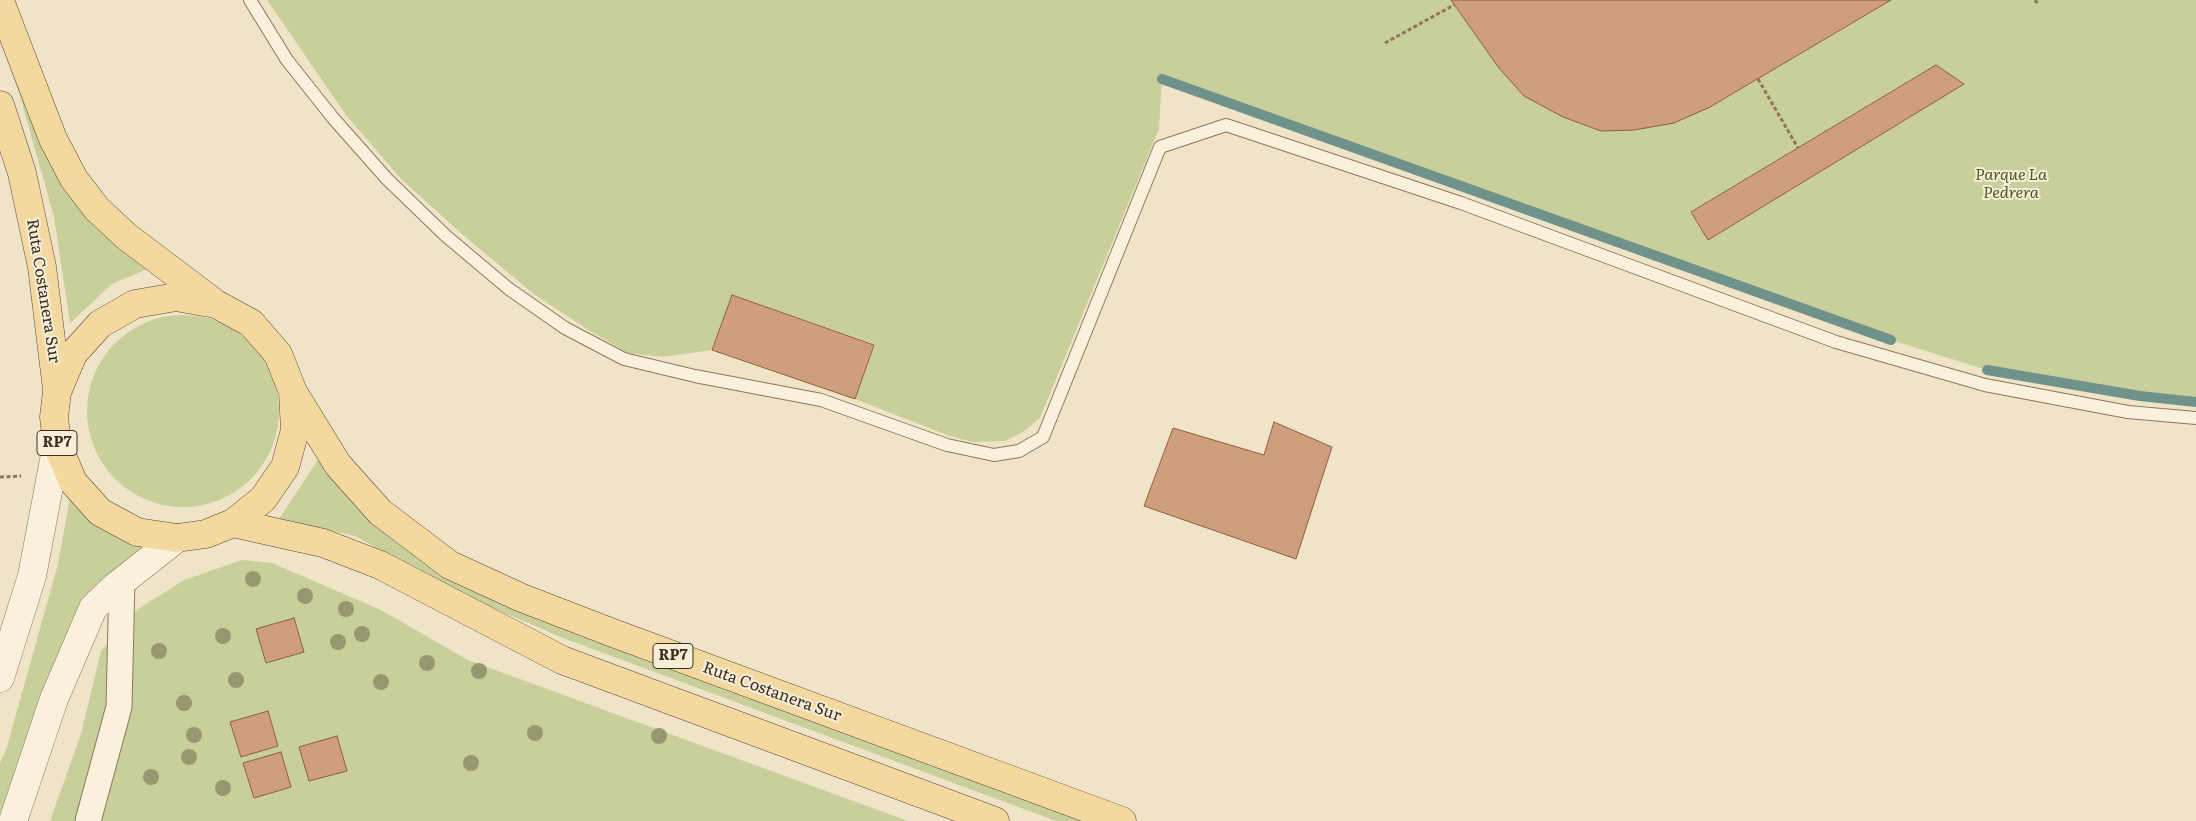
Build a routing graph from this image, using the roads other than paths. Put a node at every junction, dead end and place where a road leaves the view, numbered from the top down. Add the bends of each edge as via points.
1 (250, 0) edge
2 (0, 1) edge
3 (0, 105) edge
4 (216, 304) junction
5 (57, 392) junction
6 (293, 392) junction
7 (2196, 418) edge
8 (57, 444) junction
9 (233, 523) junction
10 (177, 538) junction
11 (122, 580) junction
12 (0, 678) edge
13 (13, 821) edge
14 (88, 821) edge
15 (995, 821) edge
16 (1122, 821) edge

1 - 7 lane via 293,68 332,118 388,179 446,236 510,289 565,328 624,359 821,400 947,445 994,454 1019,451 1043,437 1160,147 1226,125 1461,203 1836,342 1985,385 2128,412
2 - 4 main road, Ruta Costanera Sur / RP7 via 53,139 74,180 97,210 126,236
3 - 5 main road, Ruta Costanera Sur / RP7 via 22,174 42,267
4 - 5 main road, Ruta Costanera Sur / RP7 via 176,297 135,304 100,324 73,354
4 - 6 main road, Ruta Costanera Sur / RP7 via 251,323 278,354
5 - 8 main road, Ruta Costanera Sur / RP7 via 54,418
6 - 9 main road, Ruta Costanera Sur / RP7 via 295,430 285,467 263,499
6 - 16 main road, Ruta Costanera Sur / RP7 via 338,465 380,512 450,565 522,598 613,633
8 - 10 main road, Ruta Costanera Sur / RP7 via 73,482 100,512 136,532
8 - 12 street via 32,576
9 - 10 main road, Ruta Costanera Sur / RP7 via 206,534
9 - 15 main road, RP7 via 323,543 380,565 562,660
10 - 11 street
11 - 13 street via 93,608 54,699
11 - 14 street via 119,707

